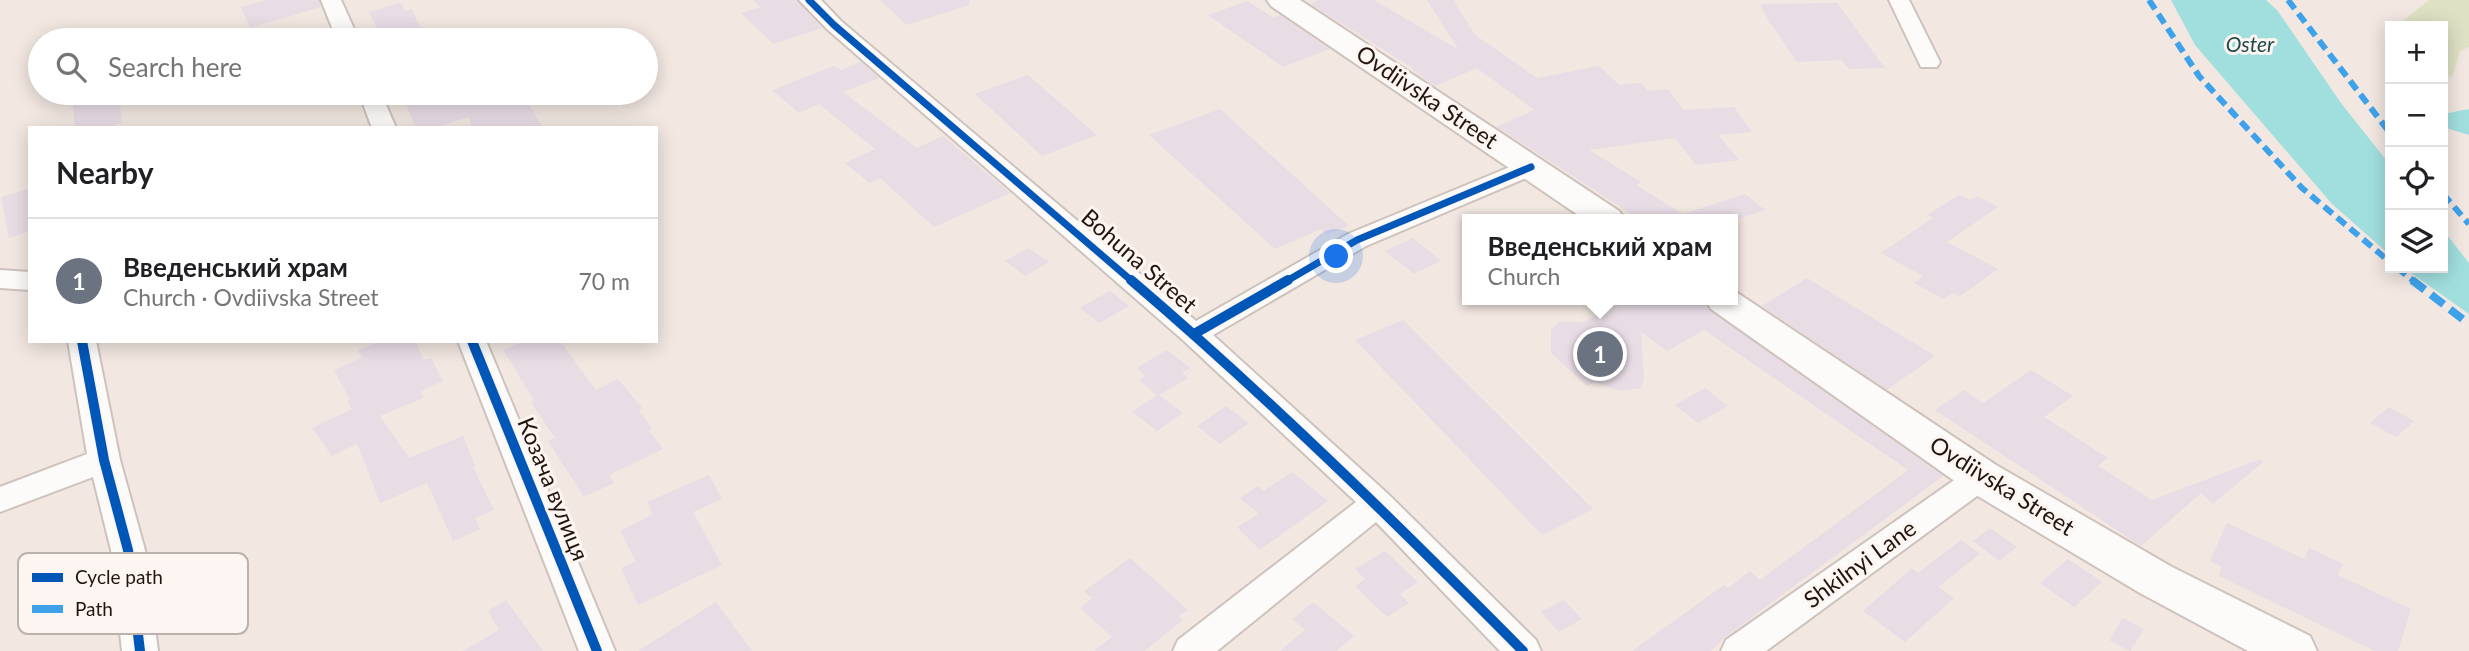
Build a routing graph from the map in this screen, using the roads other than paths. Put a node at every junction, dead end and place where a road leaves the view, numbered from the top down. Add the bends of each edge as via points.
1 (331, 0) edge
2 (809, 0) edge
3 (1281, 0) edge
4 (1899, 0) edge
5 (343, 28) edge
6 (1929, 62) dead end
7 (375, 105) edge
8 (383, 126) edge
9 (1531, 167) junction
10 (1600, 214) edge
11 (0, 279) edge
12 (28, 281) edge
13 (1731, 305) edge
14 (1194, 334) junction
15 (82, 343) edge
16 (473, 343) edge
17 (104, 460) junction
18 (1981, 477) junction
19 (0, 500) edge
20 (1377, 503) junction
21 (128, 553) edge
22 (597, 651) edge
23 (1191, 651) edge
24 (1523, 651) edge
25 (1739, 651) edge
26 (2293, 651) edge

1 - 5 street
2 - 14 street, Bohuna Street
3 - 9 main road, Ovdiivska Street
4 - 6 street
7 - 8 street
9 - 10 main road, Ovdiivska Street
9 - 14 street via 1357,240
11 - 12 street
13 - 18 main road, Ovdiivska Street
14 - 20 street, Bohuna Street
15 - 17 street
16 - 22 street, Козача вулиця
17 - 19 street
17 - 21 street
18 - 25 street, Shkilnyi Lane
18 - 26 main road, Ovdiivska Street via 2156,580
20 - 23 street
20 - 24 street, Bohuna Street

